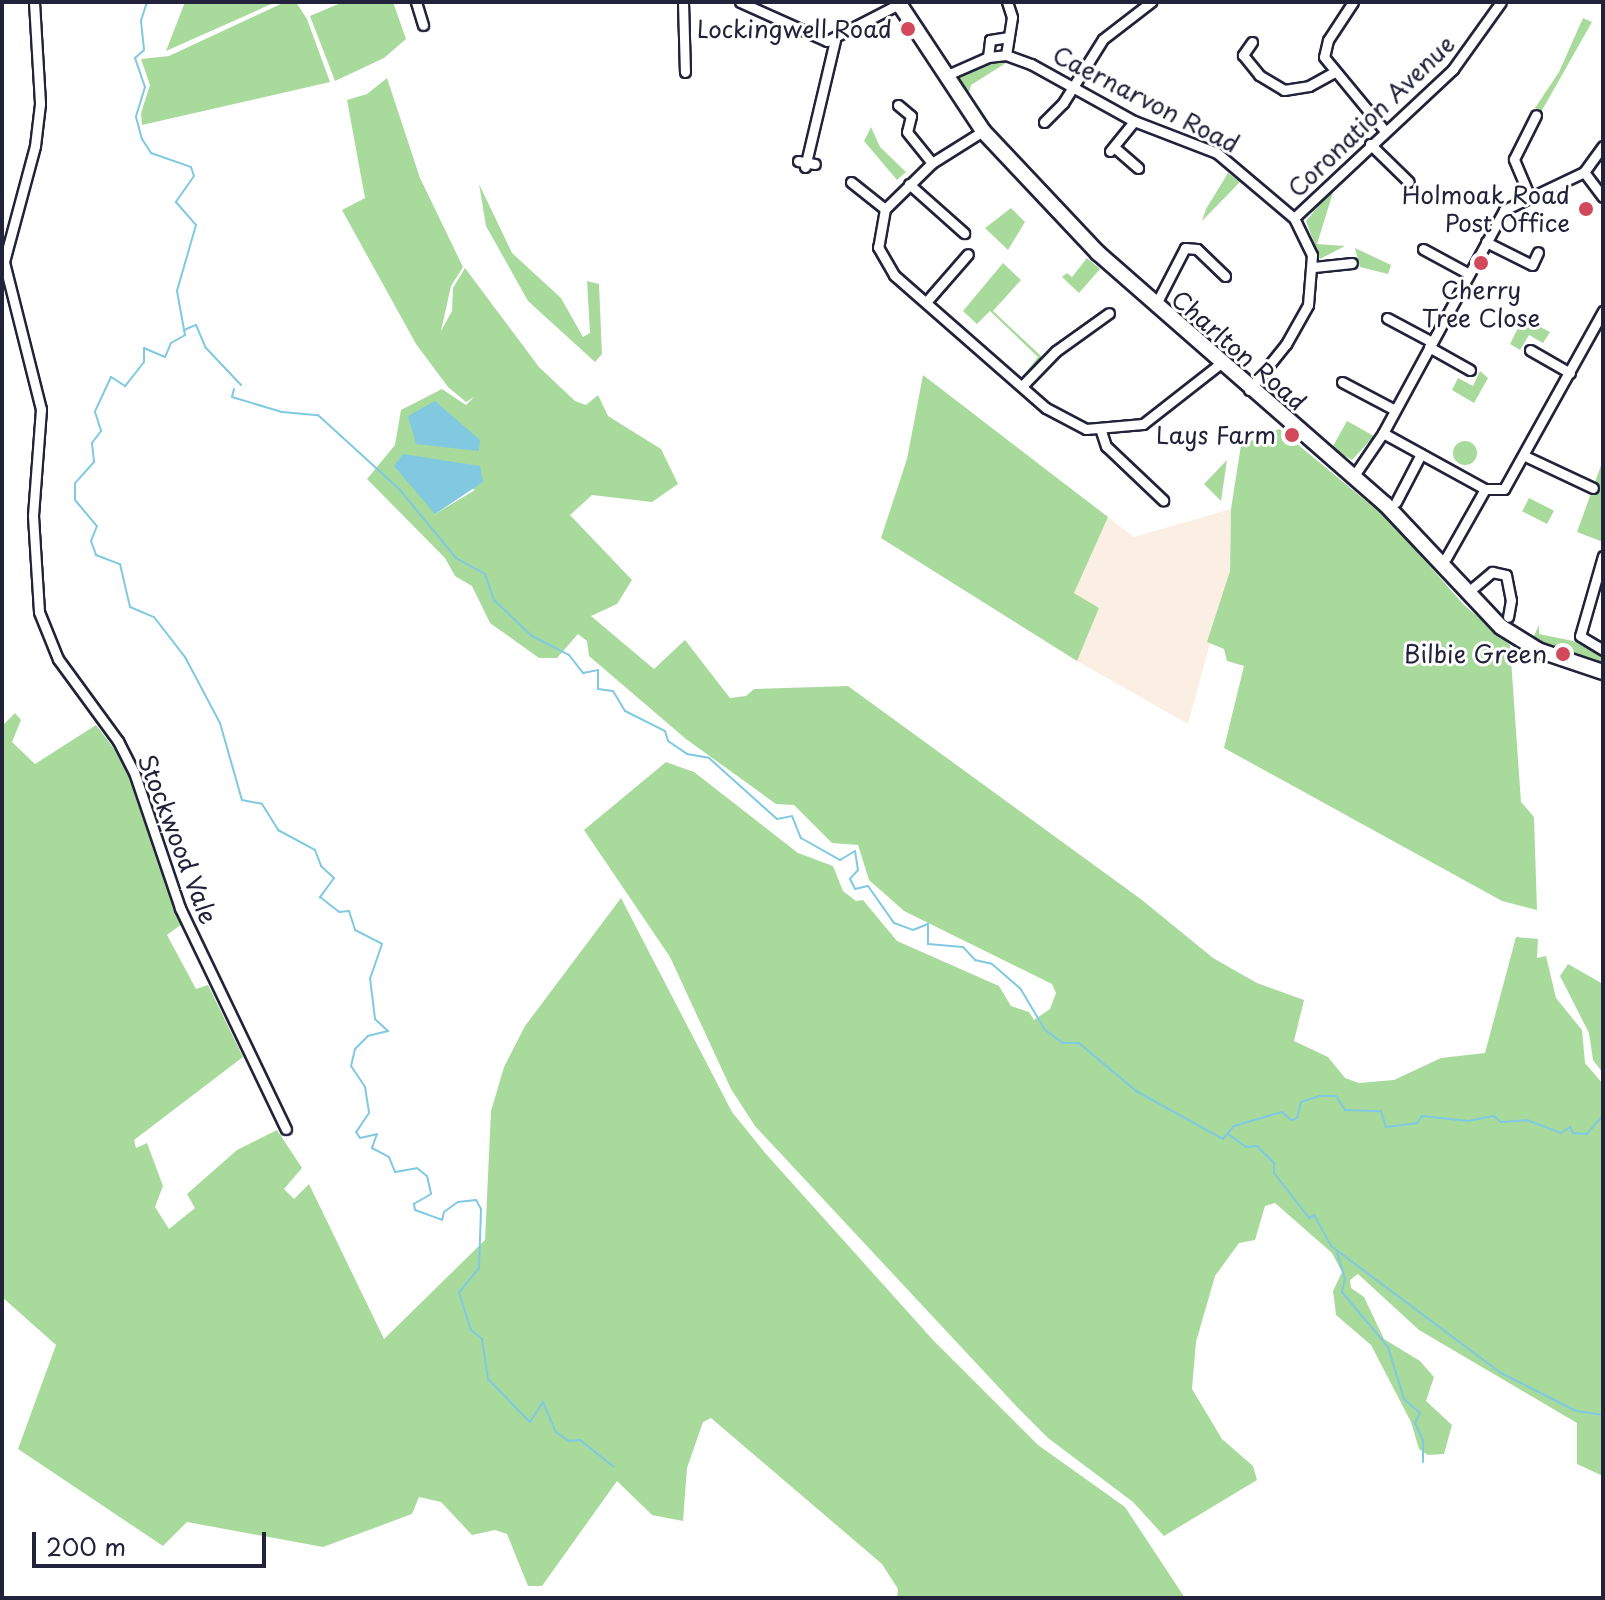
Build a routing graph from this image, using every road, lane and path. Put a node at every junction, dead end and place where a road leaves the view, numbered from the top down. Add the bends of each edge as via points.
1 (34, 2) edge
2 (416, 2) edge
3 (683, 2) edge
4 (740, 2) edge
5 (1007, 2) edge
6 (1151, 2) edge
7 (1353, 2) edge
8 (1501, 2) edge
9 (898, 3) edge
10 (423, 25) dead end
11 (1009, 37) junction
12 (835, 40) junction
13 (1252, 42) dead end
14 (1006, 55) junction
15 (988, 57) junction
16 (685, 72) dead end
17 (1334, 72) junction
18 (944, 76) junction
19 (1074, 85) junction
20 (898, 105) dead end
21 (1536, 115) dead end
22 (1134, 121) junction
23 (1044, 122) dead end
24 (983, 131) junction
25 (1385, 131) junction
26 (1370, 144) junction
27 (1603, 146) edge
28 (806, 163) dead end
29 (932, 163) junction
30 (1138, 168) dead end
31 (1584, 172) junction
32 (851, 182) dead end
33 (1409, 182) dead end
34 (909, 184) junction
35 (1529, 195) junction
36 (1603, 197) edge
37 (885, 209) junction
38 (1294, 218) junction
39 (964, 233) dead end
40 (1486, 242) junction
41 (1423, 249) dead end
42 (1538, 252) dead end
43 (968, 254) dead end
44 (1352, 263) dead end
45 (1314, 267) junction
46 (1469, 274) junction
47 (1225, 276) dead end
48 (927, 301) junction
49 (1155, 306) junction
50 (1603, 311) edge
51 (1109, 313) dead end
52 (1387, 318) dead end
53 (1431, 344) junction
54 (1530, 350) dead end
55 (1221, 363) junction
56 (1470, 370) dead end
57 (1570, 373) junction
58 (1342, 382) dead end
59 (1023, 385) junction
60 (1249, 390) junction
61 (1395, 410) junction
62 (1101, 431) junction
63 (1383, 433) junction
64 (1421, 454) junction
65 (1525, 456) junction
66 (1353, 477) junction
67 (1593, 488) dead end
68 (1485, 489) junction
69 (1163, 500) dead end
70 (1396, 502) dead end
71 (1603, 556) edge
72 (1446, 558) dead end
73 (1467, 593) junction
74 (1508, 617) dead end
75 (1603, 650) edge
76 (1603, 672) edge
77 (286, 1129) dead end

1 - 77 street, Stockwood Vale via 40,104 35,146 4,262 41,409 33,516 39,612 58,659 118,741 134,772 180,908
2 - 10 street
3 - 16 street
4 - 12 street via 819,39
5 - 11 street via 1012,17
6 - 19 street via 1103,39
7 - 17 street via 1324,48
8 - 25 street, Coronation Avenue via 1467,55
9 - 12 street
9 - 18 street, Charlton Road
11 - 14 street
11 - 15 street via 990,40
12 - 28 street
13 - 17 street via 1243,55 1272,86 1293,91
14 - 15 street
14 - 19 street, Caernarvon Road
15 - 18 street
17 - 25 street
18 - 24 street, Charlton Road
19 - 22 street, Caernarvon Road
19 - 23 street
20 - 29 street via 911,116 907,132
21 - 35 street via 1514,159
22 - 30 street via 1112,149
22 - 38 street, Caernarvon Road via 1217,153
24 - 29 street
24 - 49 street, Charlton Road via 1063,220
25 - 26 street, Coronation Avenue
26 - 33 street
26 - 38 street, Coronation Avenue
27 - 31 street
29 - 34 street
31 - 35 street
31 - 36 street
32 - 37 street
34 - 37 street
34 - 39 street
35 - 40 street via 1504,210
37 - 48 street via 877,234 883,260
38 - 45 street, Caernarvon Road via 1308,238
40 - 42 street via 1532,265
40 - 46 street
41 - 46 street
43 - 48 street
44 - 45 street
45 - 60 street, Caernarvon Road via 1308,305 1296,329
46 - 53 street
47 - 49 street via 1197,249 1185,248
48 - 59 street
49 - 55 street, Charlton Road
50 - 57 street
51 - 59 street via 1056,351
52 - 53 street
53 - 56 street
53 - 61 street
54 - 57 street
55 - 60 street, Charlton Road
55 - 62 street via 1143,424
57 - 65 street
58 - 61 street
59 - 62 street via 1065,419
60 - 66 street, Charlton Road
61 - 63 street
62 - 69 street via 1106,446
63 - 64 street
63 - 66 street
64 - 68 street
64 - 70 street
65 - 67 street
65 - 68 street via 1504,489
66 - 73 street, Charlton Road
68 - 72 street
71 - 75 street via 1580,636
73 - 74 street via 1492,572 1506,575
73 - 76 street, Charlton Road via 1520,640

